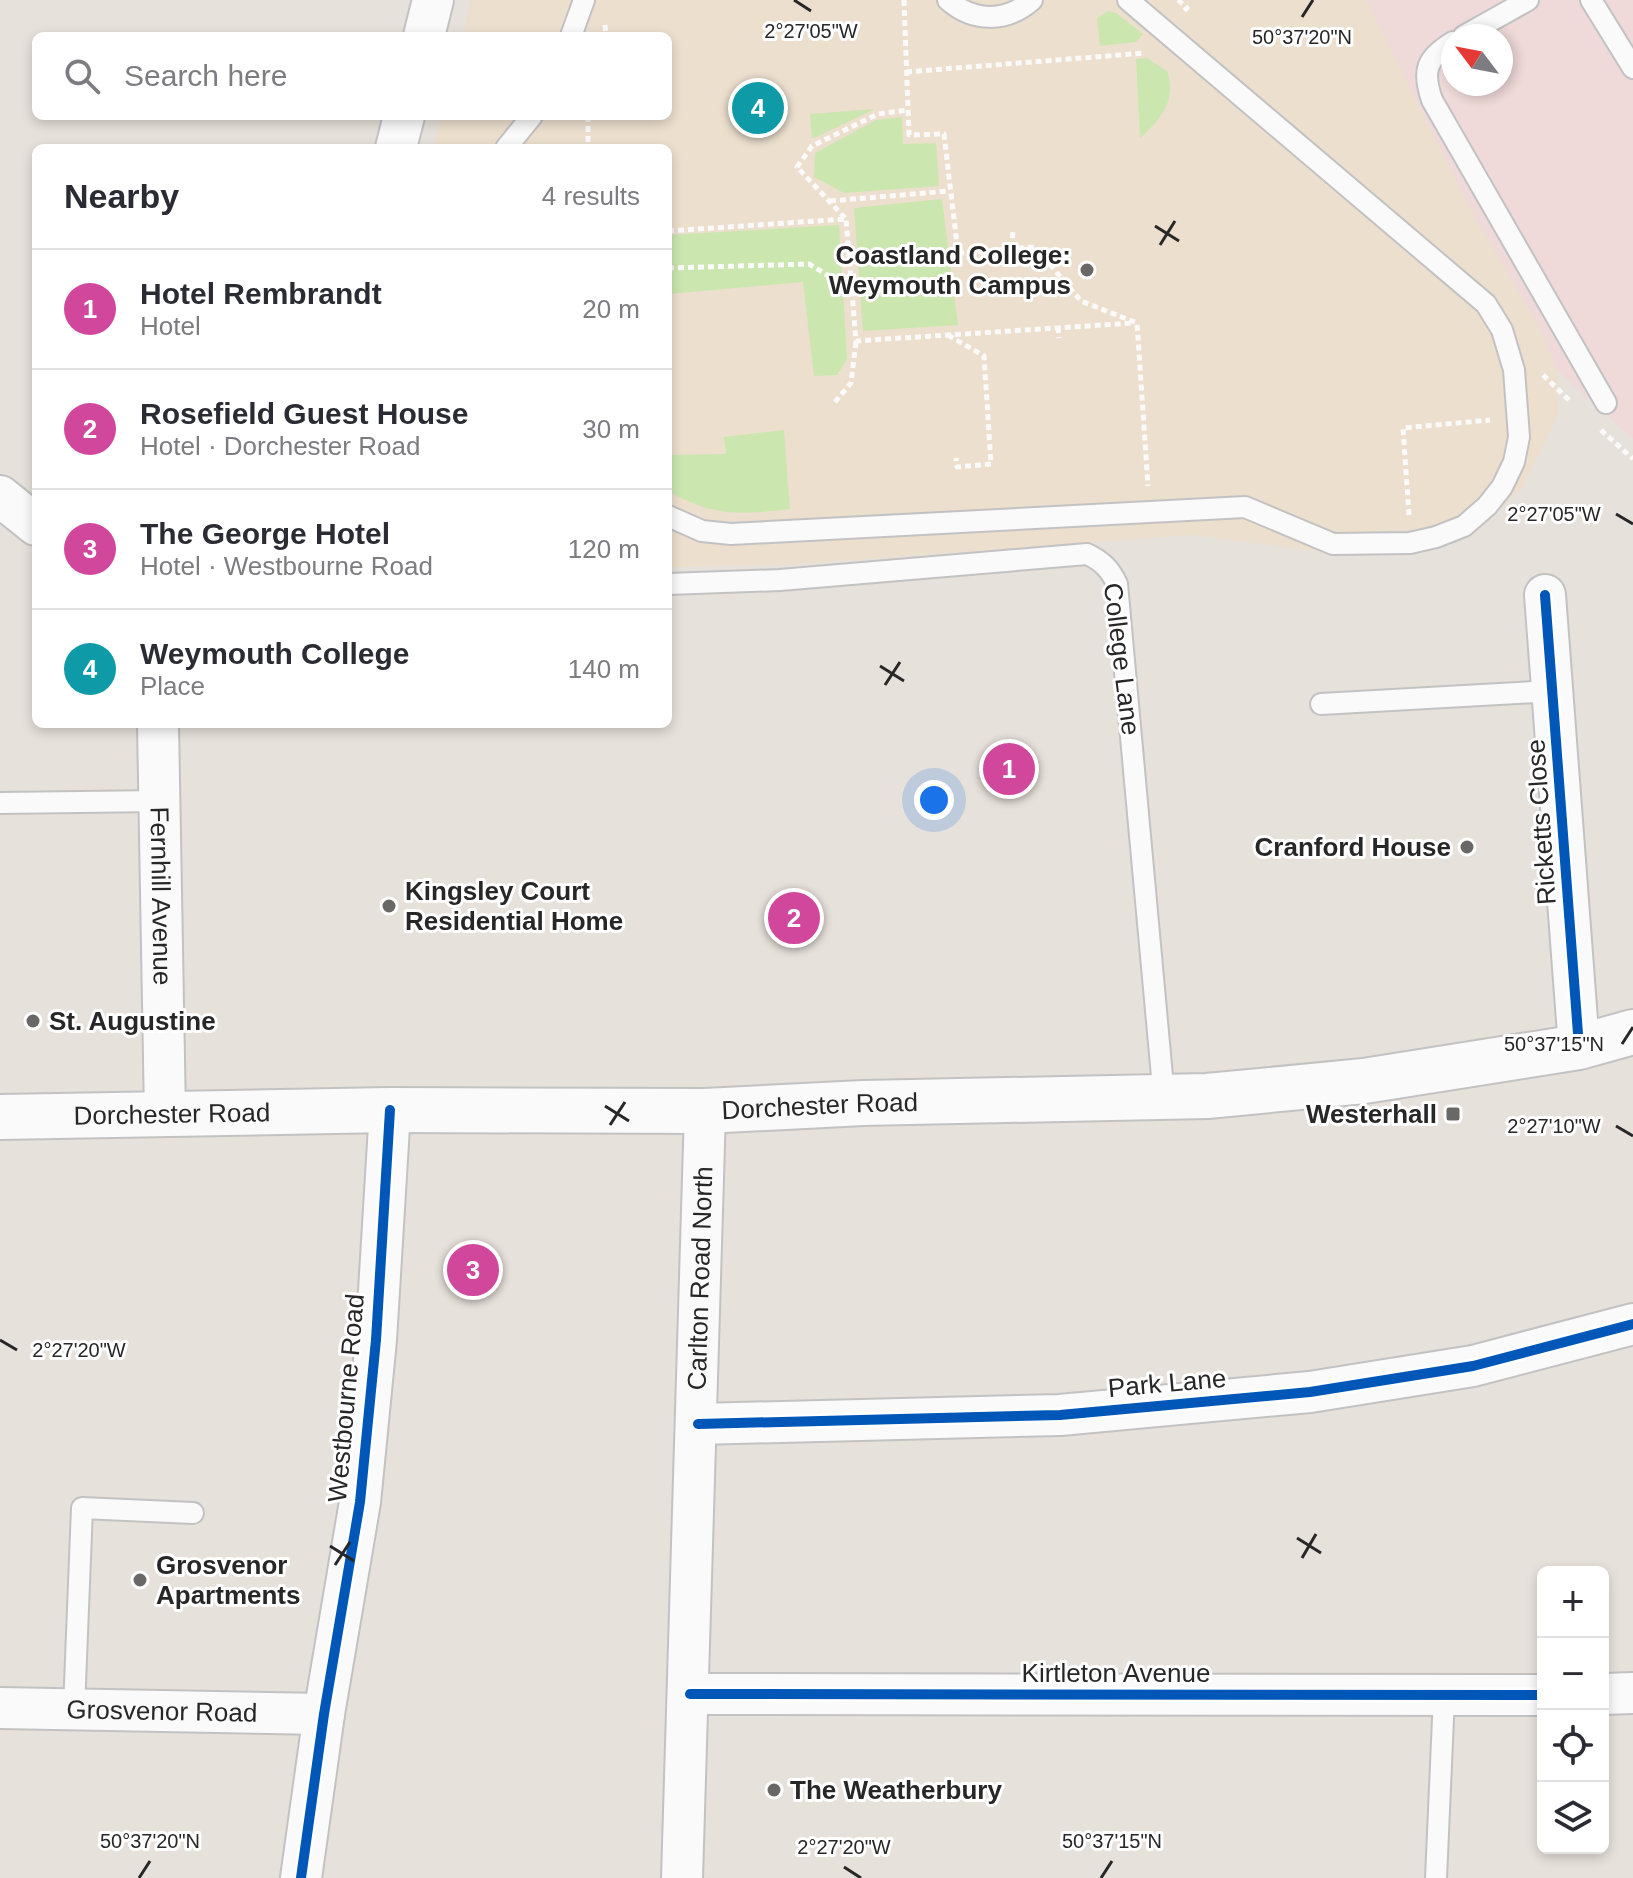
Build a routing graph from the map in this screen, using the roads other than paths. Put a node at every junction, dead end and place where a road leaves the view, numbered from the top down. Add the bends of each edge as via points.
1 (433, 0) edge
2 (584, 0) edge
3 (948, 0) edge
4 (1032, 0) edge
5 (1128, 0) edge
6 (1528, 0) edge
7 (1591, 0) edge
8 (1485, 24) edge
9 (425, 32) edge
10 (572, 32) edge
11 (1441, 49) edge
12 (1633, 68) edge
13 (403, 120) edge
14 (529, 120) edge
15 (397, 144) edge
16 (509, 144) edge
17 (1606, 403) dead end
18 (0, 496) edge
19 (672, 518) edge
20 (32, 522) edge
21 (672, 584) edge
22 (1545, 595) dead end
23 (1553, 691) junction
24 (1321, 704) dead end
25 (158, 728) edge
26 (160, 801) junction
27 (0, 803) edge
28 (1633, 1032) edge
29 (1579, 1047) junction
30 (1164, 1098) junction
31 (390, 1110) junction
32 (705, 1111) junction
33 (165, 1115) junction
34 (0, 1117) edge
35 (1633, 1324) edge
36 (698, 1424) junction
37 (193, 1513) dead end
38 (1633, 1693) edge
39 (690, 1694) junction
40 (1609, 1694) edge
41 (1537, 1695) edge
42 (1444, 1696) junction
43 (0, 1708) edge
44 (74, 1709) junction
45 (324, 1714) junction
46 (301, 1878) edge
47 (682, 1878) edge
48 (1436, 1878) edge

1 - 9 street
2 - 10 lane
3 - 4 lane via 963,13 990,18 1020,11
5 - 19 lane via 1486,304 1502,330 1514,370 1519,437 1514,462 1487,506 1464,526 1436,537 1333,544 1245,507 731,534 702,531
6 - 8 lane
7 - 12 lane
11 - 17 lane via 1426,65 1432,100
13 - 15 street
14 - 16 lane
18 - 20 street
21 - 30 lane, College Lane via 1087,554 1111,571 1117,584
22 - 23 street, Ricketts Close
23 - 24 lane
23 - 29 street, Ricketts Close
25 - 26 street, Fernhill Avenue
26 - 27 lane
26 - 33 street, Fernhill Avenue
28 - 29 main road, Dorchester Road
29 - 30 main road, Dorchester Road via 1364,1081
30 - 32 main road, Dorchester Road
31 - 32 main road, Dorchester Road
31 - 33 main road, Dorchester Road
31 - 45 street, Westbourne Road via 360,1502
32 - 36 street, Carlton Road North
33 - 34 main road, Dorchester Road
35 - 36 street, Park Lane via 1473,1366 1310,1392 1060,1415
36 - 39 street, Carlton Road North
37 - 44 lane via 82,1508
38 - 40 street
39 - 42 street, Kirtleton Avenue
39 - 47 street, Carlton Road North
41 - 42 street, Kirtleton Avenue
42 - 48 lane
43 - 44 street, Grosvenor Road
44 - 45 street, Grosvenor Road
45 - 46 street, Westbourne Road

